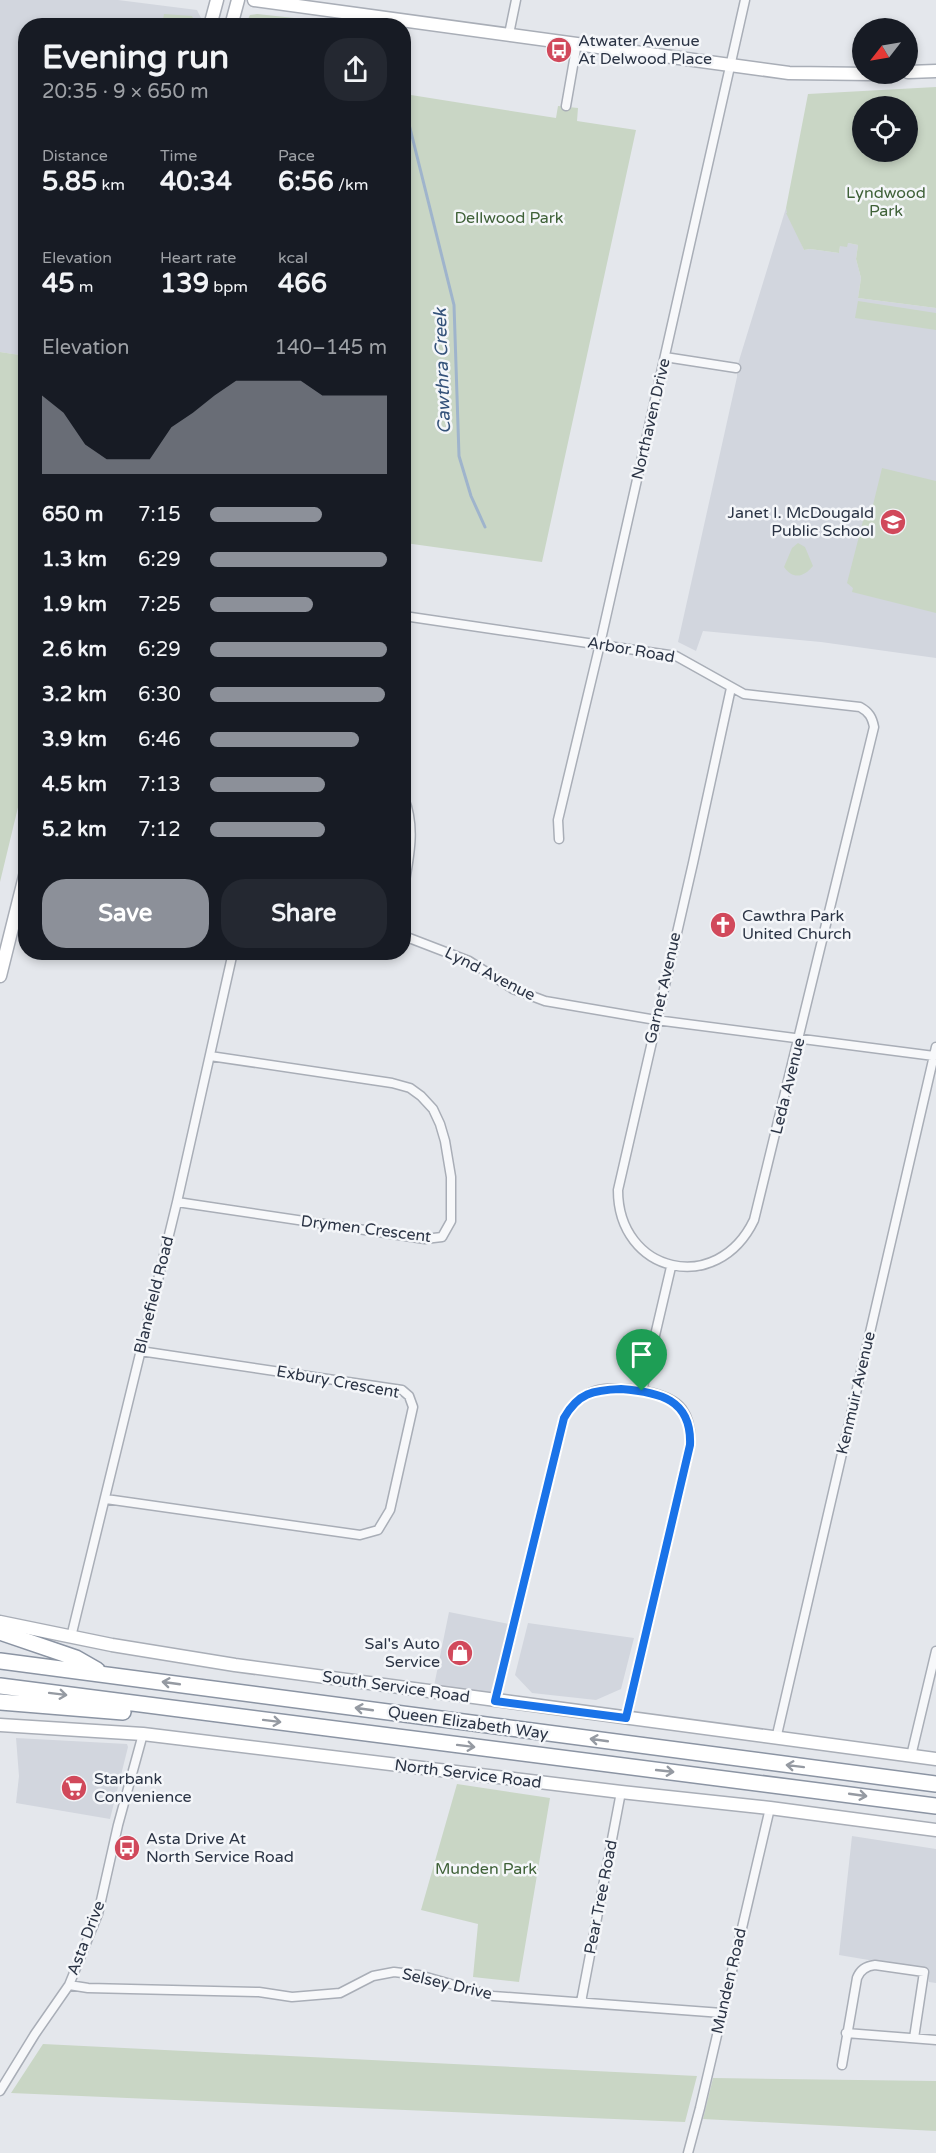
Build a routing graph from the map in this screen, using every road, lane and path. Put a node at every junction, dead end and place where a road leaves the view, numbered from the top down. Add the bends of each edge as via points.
1 (217, 0) edge
2 (238, 0) edge
3 (254, 0) edge
4 (516, 0) edge
5 (745, 0) edge
6 (212, 18) edge
7 (233, 18) edge
8 (389, 18) edge
9 (411, 21) edge
10 (509, 34) junction
11 (577, 43) junction
12 (731, 65) junction
13 (936, 71) edge
14 (918, 72) edge
15 (852, 74) edge
16 (566, 106) dead end
17 (665, 357) junction
18 (736, 368) dead end
19 (411, 617) edge
20 (600, 644) junction
21 (731, 688) junction
22 (874, 727) joint
23 (559, 839) dead end
24 (18, 904) edge
25 (411, 940) edge
26 (231, 960) edge
27 (0, 976) edge
28 (656, 1020) junction
29 (799, 1040) junction
30 (935, 1052) edge
31 (210, 1056) junction
32 (177, 1202) junction
33 (671, 1267) junction
34 (140, 1351) junction
35 (642, 1391) junction
36 (106, 1499) junction
37 (0, 1622) edge
38 (0, 1632) edge
39 (71, 1637) junction
40 (936, 1651) edge
41 (0, 1662) edge
42 (102, 1674) junction
43 (0, 1686) edge
44 (495, 1701) junction
45 (0, 1702) edge
46 (234, 1716) junction
47 (626, 1718) junction
48 (0, 1725) edge
49 (143, 1734) junction
50 (776, 1739) junction
51 (911, 1756) junction
52 (936, 1759) edge
53 (936, 1784) edge
54 (621, 1792) junction
55 (936, 1806) edge
56 (770, 1808) junction
57 (936, 1830) edge
58 (69, 1985) junction
59 (581, 2002) junction
60 (722, 2013) junction
61 (846, 2033) junction
62 (914, 2038) junction
63 (936, 2040) edge
64 (842, 2065) dead end
65 (0, 2091) edge
66 (688, 2153) edge

1 - 6 street
2 - 7 street
3 - 8 street
4 - 10 street
5 - 12 street, Northaven Drive
9 - 10 street
10 - 11 street
11 - 12 street
11 - 16 street
12 - 15 street via 806,74
12 - 17 street, Northaven Drive
13 - 14 street
17 - 18 street
17 - 20 street, Northaven Drive
19 - 20 street, Arbor Road
20 - 21 street, Arbor Road via 676,656
20 - 23 street, Northaven Drive via 558,820
21 - 22 street, Arbor Road via 744,694 860,707 869,713
21 - 28 street, Garnet Avenue
22 - 29 street, Leda Avenue
24 - 27 street
25 - 28 street, Lynd Avenue via 469,961 513,989 545,1001
26 - 31 street, Blanefield Road
28 - 29 street, Lynd Avenue
28 - 33 street, Garnet Avenue via 620,1175 618,1202 635,1242
29 - 30 street, Lynd Avenue
29 - 33 street, Leda Avenue via 759,1207 748,1232 716,1260 700,1266
30 - 50 street, Kenmuir Avenue
31 - 32 street, Blanefield Road
31 - 32 street, Drymen Crescent via 398,1084 416,1092 433,1109 445,1141 451,1177 450,1225 442,1237 425,1239
32 - 34 street, Blanefield Road
33 - 35 street
34 - 36 street, Blanefield Road
34 - 36 street, Exbury Crescent via 402,1390 413,1407 390,1510 378,1530 360,1535
35 - 44 street via 589,1393 578,1399 564,1418
35 - 47 street via 676,1403 690,1428 690,1445
36 - 39 street, Blanefield Road
37 - 39 street, South Service Road
38 - 42 highway via 76,1658
39 - 44 street, South Service Road via 235,1665
40 - 51 street
41 - 42 highway, Queen Elizabeth Way
53 -> 42 highway, Queen Elizabeth Way
43 -> 46 highway, Queen Elizabeth Way
44 - 47 street, South Service Road
45 - 46 highway
46 -> 55 highway, Queen Elizabeth Way
47 - 50 street, South Service Road
48 - 49 street, North Service Road
49 - 54 street, North Service Road
49 - 58 street, Asta Drive via 98,1914
50 - 51 street, South Service Road
51 - 52 street, South Service Road
54 - 56 street, North Service Road
54 - 59 street, Pear Tree Road
56 - 57 street, North Service Road
56 - 60 street, Munden Road
58 - 59 street, Selsey Drive via 259,1992 292,1997 340,1993 373,1976 394,1972 493,1996
58 - 65 street, Asta Drive
59 - 60 street, Selsey Drive
60 - 66 street, Munden Road
61 - 62 street
61 - 62 street via 857,1978 862,1970 875,1965 924,1972
61 - 64 street
62 - 63 street

